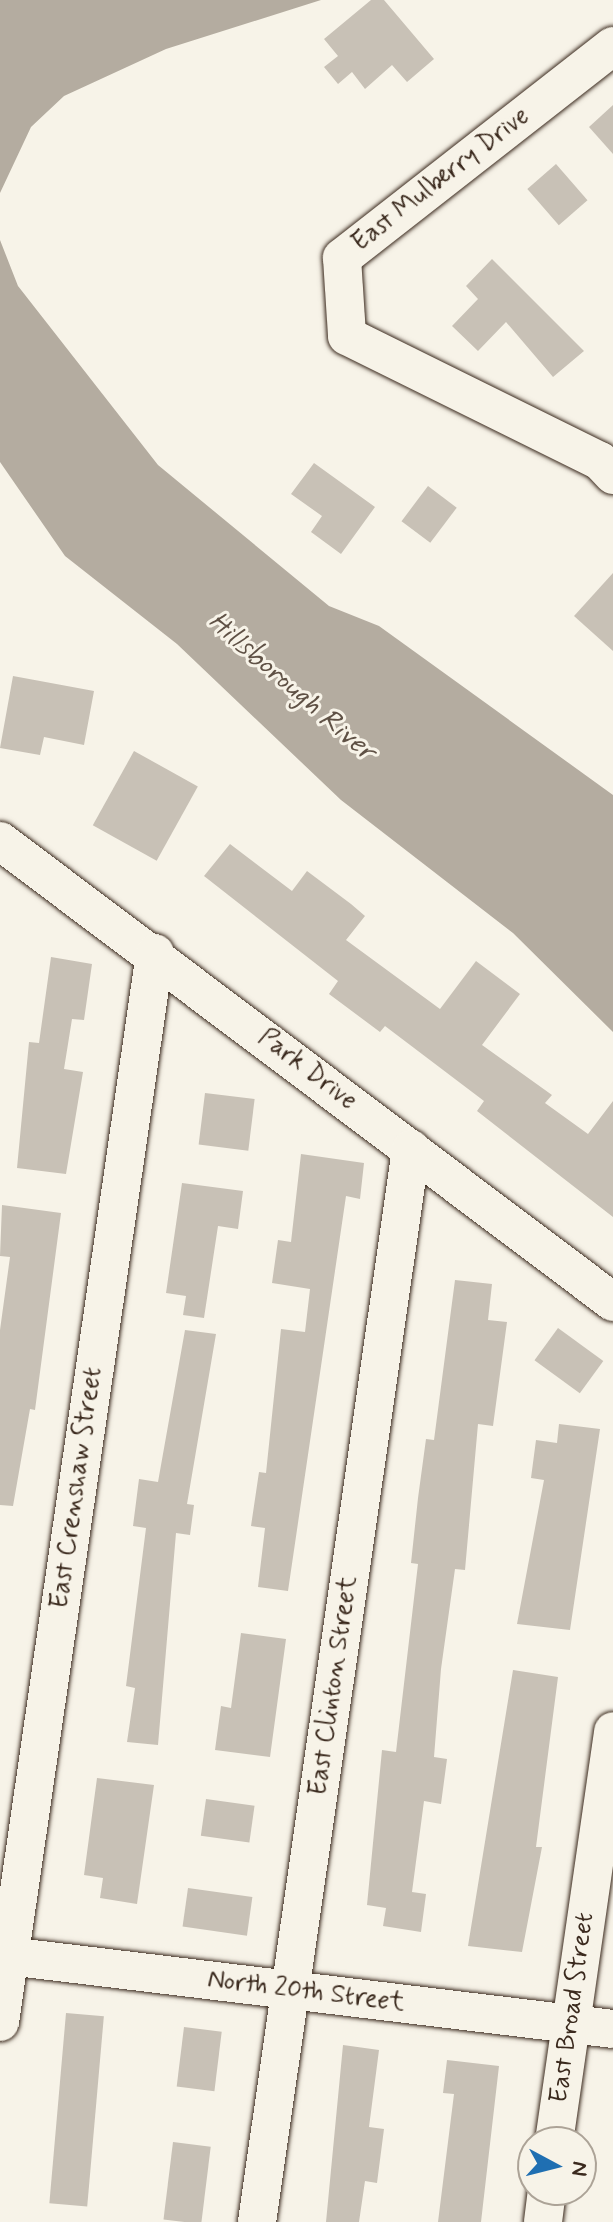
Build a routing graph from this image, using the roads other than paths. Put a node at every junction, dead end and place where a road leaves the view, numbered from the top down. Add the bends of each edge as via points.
1 (613, 46) edge
2 (610, 462) edge
3 (0, 841) edge
4 (155, 953) junction
5 (411, 1149) junction
6 (613, 1302) edge
7 (613, 1731) edge
8 (5, 1955) edge
9 (290, 1990) junction
10 (0, 2022) edge
11 (570, 2023) junction
12 (613, 2029) edge
13 (556, 2126) edge
14 (257, 2222) edge

1 - 2 street, East Mulberry Drive via 342,258 347,336
3 - 4 street, Park Drive
4 - 5 street, Park Drive
4 - 8 street, East Crenshaw Street
5 - 6 street, Park Drive
5 - 9 street, East Clinton Street
7 - 11 street, East Broad Street
8 - 9 street, North 20th Street
8 - 10 street, East Crenshaw Street
9 - 11 street, North 20th Street
9 - 14 street, East Clinton Street
11 - 12 street, North 20th Street
11 - 13 street, East Broad Street

